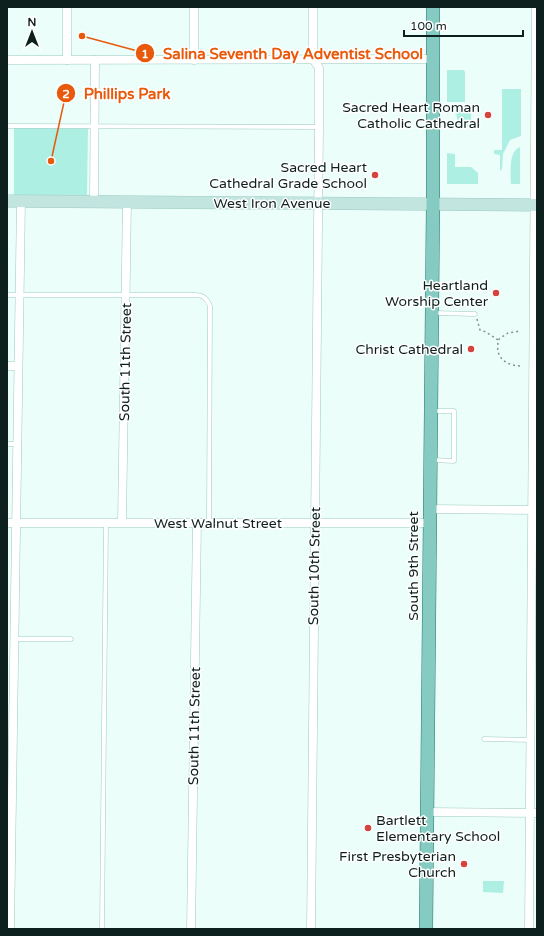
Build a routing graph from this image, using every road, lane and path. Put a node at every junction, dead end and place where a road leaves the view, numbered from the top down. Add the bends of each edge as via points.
1 (68, 7) edge
2 (194, 7) edge
3 (313, 7) edge
4 (433, 7) edge
5 (536, 7) edge
6 (313, 59) junction
7 (7, 60) edge
8 (67, 60) junction
9 (95, 60) junction
10 (194, 60) junction
11 (433, 60) junction
12 (7, 126) edge
13 (95, 127) junction
14 (319, 127) junction
15 (7, 201) edge
16 (21, 201) junction
17 (94, 202) junction
18 (127, 202) junction
19 (318, 204) junction
20 (434, 204) junction
21 (536, 205) edge
22 (7, 295) edge
23 (19, 295) junction
24 (126, 295) junction
25 (432, 313) junction
26 (475, 314) joint
27 (520, 331) dead end
28 (498, 340) junction
29 (7, 366) edge
30 (18, 366) junction
31 (520, 366) dead end
32 (431, 411) junction
33 (7, 444) edge
34 (17, 444) junction
35 (430, 460) junction
36 (430, 509) junction
37 (535, 510) edge
38 (106, 522) junction
39 (122, 522) junction
40 (16, 523) junction
41 (197, 523) junction
42 (209, 523) junction
43 (315, 523) junction
44 (429, 523) junction
45 (7, 524) edge
46 (14, 639) junction
47 (71, 639) dead end
48 (484, 739) dead end
49 (532, 740) junction
50 (427, 812) junction
51 (534, 813) edge
52 (10, 929) edge
53 (102, 929) edge
54 (191, 929) edge
55 (311, 929) edge
56 (426, 929) edge
57 (529, 929) edge

1 - 8 street
2 - 10 street
3 - 6 street, South 10th Street
4 - 11 main road, South 9th Street
5 - 21 street
6 - 10 street
6 - 11 street
6 - 14 street, South 10th Street via 319,68
7 - 8 street
8 - 9 street
9 - 10 street
9 - 13 street
11 - 20 main road, South 9th Street
12 - 13 lane
13 - 14 lane
13 - 17 street
14 - 19 street, South 10th Street
15 - 16 street, West Iron Avenue
16 - 17 street, West Iron Avenue
16 - 23 street
17 - 18 street, West Iron Avenue
18 - 19 street, West Iron Avenue
18 - 24 street, South 11th Street
19 - 20 street, West Iron Avenue
19 - 43 street, South 10th Street
20 - 21 street, West Iron Avenue
20 - 25 main road, South 9th Street
21 - 37 street
22 - 23 lane
23 - 24 lane
23 - 30 street
24 - 39 street, South 11th Street
24 - 42 lane via 202,295 210,306
25 - 26 lane
25 - 32 main road, South 9th Street
26 - 28 path via 480,330
27 - 28 path via 508,333
28 - 31 path via 498,353 504,362
29 - 30 street
30 - 34 street
32 - 35 main road, South 9th Street
32 - 35 lane via 454,411 454,461
33 - 34 lane
34 - 40 street
35 - 36 main road, South 9th Street
36 - 37 street
36 - 44 main road, South 9th Street
37 - 49 street
38 - 39 street, West Walnut Street
38 - 40 street, West Walnut Street
38 - 53 lane
39 - 41 street, West Walnut Street
40 - 45 street, West Walnut Street
40 - 46 street
41 - 42 street, West Walnut Street
41 - 54 street, South 11th Street
42 - 43 street, West Walnut Street
43 - 44 street, West Walnut Street
43 - 55 street, South 10th Street
44 - 50 main road, South 9th Street
46 - 47 lane
46 - 52 street
48 - 49 lane
49 - 51 street
50 - 51 street
50 - 56 main road, South 9th Street
51 - 57 street

